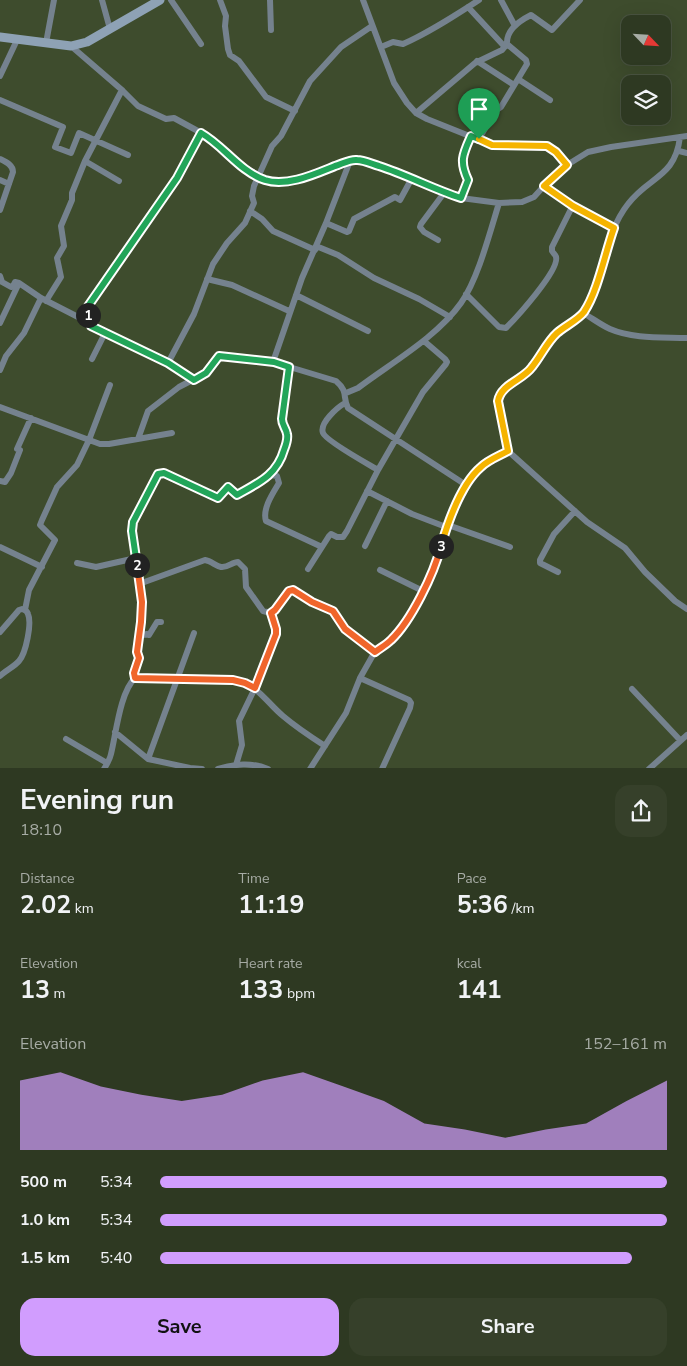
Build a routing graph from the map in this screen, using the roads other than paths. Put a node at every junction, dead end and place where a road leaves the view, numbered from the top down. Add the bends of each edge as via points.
1 (54, 0) edge
2 (102, 0) edge
3 (160, 0) edge
4 (171, 0) edge
5 (220, 0) edge
6 (270, 0) edge
7 (363, 0) edge
8 (478, 0) edge
9 (501, 0) edge
10 (580, 0) edge
11 (468, 7) junction
12 (372, 26) junction
13 (515, 26) junction
14 (110, 29) junction
15 (271, 30) dead end
16 (0, 37) edge
17 (17, 40) junction
18 (46, 43) junction
19 (201, 44) dead end
20 (506, 45) junction
21 (71, 46) junction
22 (381, 47) junction
23 (477, 61) junction
24 (0, 76) edge
25 (516, 82) junction
26 (122, 90) junction
27 (0, 100) edge
28 (550, 100) dead end
29 (295, 111) junction
30 (416, 113) junction
31 (201, 133) junction
32 (471, 136) junction
33 (684, 137) edge
34 (479, 139) junction
35 (96, 140) junction
36 (679, 151) junction
37 (687, 153) edge
38 (128, 155) dead end
39 (0, 159) edge
40 (85, 161) junction
41 (350, 161) junction
42 (567, 165) junction
43 (259, 177) junction
44 (412, 178) junction
45 (0, 180) edge
46 (119, 181) dead end
47 (10, 184) junction
48 (544, 186) junction
49 (444, 193) junction
50 (461, 198) junction
51 (499, 203) junction
52 (573, 206) junction
53 (0, 210) edge
54 (250, 210) junction
55 (326, 223) junction
56 (614, 228) junction
57 (438, 240) dead end
58 (316, 248) junction
59 (0, 276) edge
60 (207, 279) junction
61 (19, 283) junction
62 (466, 294) junction
63 (296, 295) junction
64 (43, 300) junction
65 (290, 311) junction
66 (84, 312) junction
67 (584, 313) junction
68 (450, 317) junction
69 (0, 323) edge
70 (368, 331) dead end
71 (105, 333) junction
72 (687, 338) edge
73 (424, 341) junction
74 (92, 359) dead end
75 (274, 362) junction
76 (168, 363) junction
77 (289, 367) junction
78 (0, 370) edge
79 (194, 380) junction
80 (110, 385) dead end
81 (346, 393) junction
82 (345, 403) junction
83 (0, 407) edge
84 (31, 418) junction
85 (172, 433) dead end
86 (138, 439) junction
87 (89, 440) junction
88 (396, 440) junction
89 (508, 451) junction
90 (378, 470) junction
91 (270, 475) junction
92 (0, 481) edge
93 (466, 486) junction
94 (367, 491) junction
95 (387, 501) junction
96 (575, 511) junction
97 (447, 526) junction
98 (365, 546) dead end
99 (0, 547) edge
100 (322, 547) junction
101 (510, 548) dead end
102 (136, 558) junction
103 (78, 563) dead end
104 (42, 567) junction
105 (308, 569) dead end
106 (380, 570) dead end
107 (558, 572) dead end
108 (139, 584) junction
109 (423, 591) junction
110 (687, 609) edge
111 (25, 610) junction
112 (271, 613) junction
113 (160, 622) dead end
114 (0, 632) edge
115 (194, 633) dead end
116 (139, 636) junction
117 (375, 652) junction
118 (0, 676) edge
119 (135, 678) junction
120 (360, 678) junction
121 (178, 679) junction
122 (255, 688) junction
123 (632, 689) dead end
124 (115, 732) junction
125 (684, 738) edge
126 (66, 739) dead end
127 (325, 746) junction
128 (148, 759) junction
129 (236, 765) junction
130 (106, 766) edge
131 (256, 766) edge
132 (190, 768) edge
133 (202, 768) edge
134 (218, 768) edge
135 (268, 768) edge
136 (310, 768) edge
137 (382, 768) edge
138 (649, 768) edge

1 - 18 street
2 - 14 street
3 - 14 main road
4 - 19 street
5 - 29 street via 226,16 230,55 266,97
6 - 15 street
7 - 12 street
8 - 11 street
9 - 13 street
10 - 13 street via 552,30 531,15
11 - 20 street
11 - 22 street via 408,42 394,42
12 - 22 street
12 - 29 street via 328,60 310,81
13 - 20 street via 506,37
14 - 21 main road via 87,42
16 - 17 main road
17 - 18 main road
17 - 24 street
18 - 21 main road
20 - 23 street
20 - 25 street via 527,62
21 - 26 street
22 - 30 street via 397,90
23 - 25 street
23 - 30 street
25 - 28 street
25 - 34 street
26 - 31 street via 145,110 166,119 174,118
26 - 35 street
27 - 35 street via 63,127 56,147 71,153 79,134
29 - 43 street via 282,136 272,146
30 - 32 street
31 - 43 street
31 - 66 street via 177,178
32 - 34 street
32 - 50 street via 462,158 468,180
33 - 36 street
33 - 42 street via 599,149
34 - 42 street via 492,145 547,146
35 - 38 street
35 - 40 street
36 - 37 street
36 - 56 street via 671,166 628,204
39 - 47 street via 13,168
40 - 46 street
40 - 64 street via 61,226 64,246 57,258 61,277
41 - 43 street via 291,180 277,182
41 - 44 street via 361,161
41 - 55 street
42 - 48 street
43 - 54 street
44 - 49 street
44 - 55 street via 400,200 395,197 354,219 349,231
45 - 47 street
47 - 53 street
48 - 51 street via 534,198
48 - 52 street
49 - 50 street
49 - 57 street via 420,227
50 - 51 street
51 - 62 street via 481,260
52 - 56 street
52 - 62 street via 552,247 557,260 550,273 538,293 506,328 499,326
54 - 58 street via 273,231
54 - 60 street via 245,223 213,264
55 - 58 street
56 - 67 street
58 - 63 street
58 - 68 street via 338,255 374,278
59 - 61 street via 2,282 11,287 15,282
60 - 65 street via 232,285
60 - 76 street via 194,314
61 - 64 street
61 - 69 street
62 - 68 street
63 - 65 street
63 - 70 street
64 - 66 street via 80,318
64 - 78 street
65 - 75 street
66 - 71 street via 94,319 91,326
67 - 72 street via 619,332
67 - 89 street via 557,333 532,368 498,396
68 - 73 street
71 - 74 street
71 - 76 street
73 - 81 street
73 - 88 street via 447,362 423,392
75 - 77 street
75 - 79 street via 219,356 206,373
76 - 79 street
77 - 81 street via 329,378 341,385
77 - 91 street via 282,419 286,443 282,458
79 - 86 street via 179,387 148,411
80 - 87 street
81 - 82 street
82 - 88 street via 353,412
82 - 90 street via 333,411 322,431 334,443
83 - 84 street
84 - 87 street
84 - 92 street via 17,449 20,450 11,473 5,482
85 - 86 street
86 - 87 street via 109,444
87 - 104 street via 77,465 57,487 40,525 55,540
88 - 90 street
88 - 93 street
89 - 93 street via 482,465
89 - 96 street
90 - 94 street
91 - 100 street via 277,476 279,483 268,503 266,521
91 - 102 street via 237,495 228,487 218,498 164,473 158,474 133,522
93 - 97 street
94 - 95 street
94 - 100 street via 343,537 331,534
95 - 97 street
95 - 98 street
96 - 107 street via 554,534 540,560
96 - 110 street via 625,548 644,572
97 - 101 street
97 - 109 street via 439,557
99 - 104 street
100 - 105 street
102 - 103 street via 96,567
102 - 108 street
104 - 111 street via 29,590
106 - 109 street
108 - 112 street via 205,560 221,567 238,562 245,569 246,588 263,611
108 - 116 street via 142,602
109 - 117 street via 395,637
111 - 114 street via 20,610
111 - 118 street via 28,614 28,638 24,655
112 - 117 street via 293,590 333,611 345,629
112 - 122 street via 276,634
113 - 116 street via 150,635
115 - 121 street
116 - 119 street
117 - 120 street
119 - 121 street
119 - 124 street via 129,684
120 - 127 street via 346,713
120 - 137 street via 411,703
121 - 122 street via 233,680
121 - 128 street
122 - 127 street via 282,715
122 - 129 street via 239,721 242,745
123 - 125 street
124 - 128 street
124 - 130 street via 112,754
125 - 138 street
126 - 130 street
127 - 136 street
128 - 132 street
129 - 131 street
129 - 134 street
131 - 135 street
132 - 133 street

